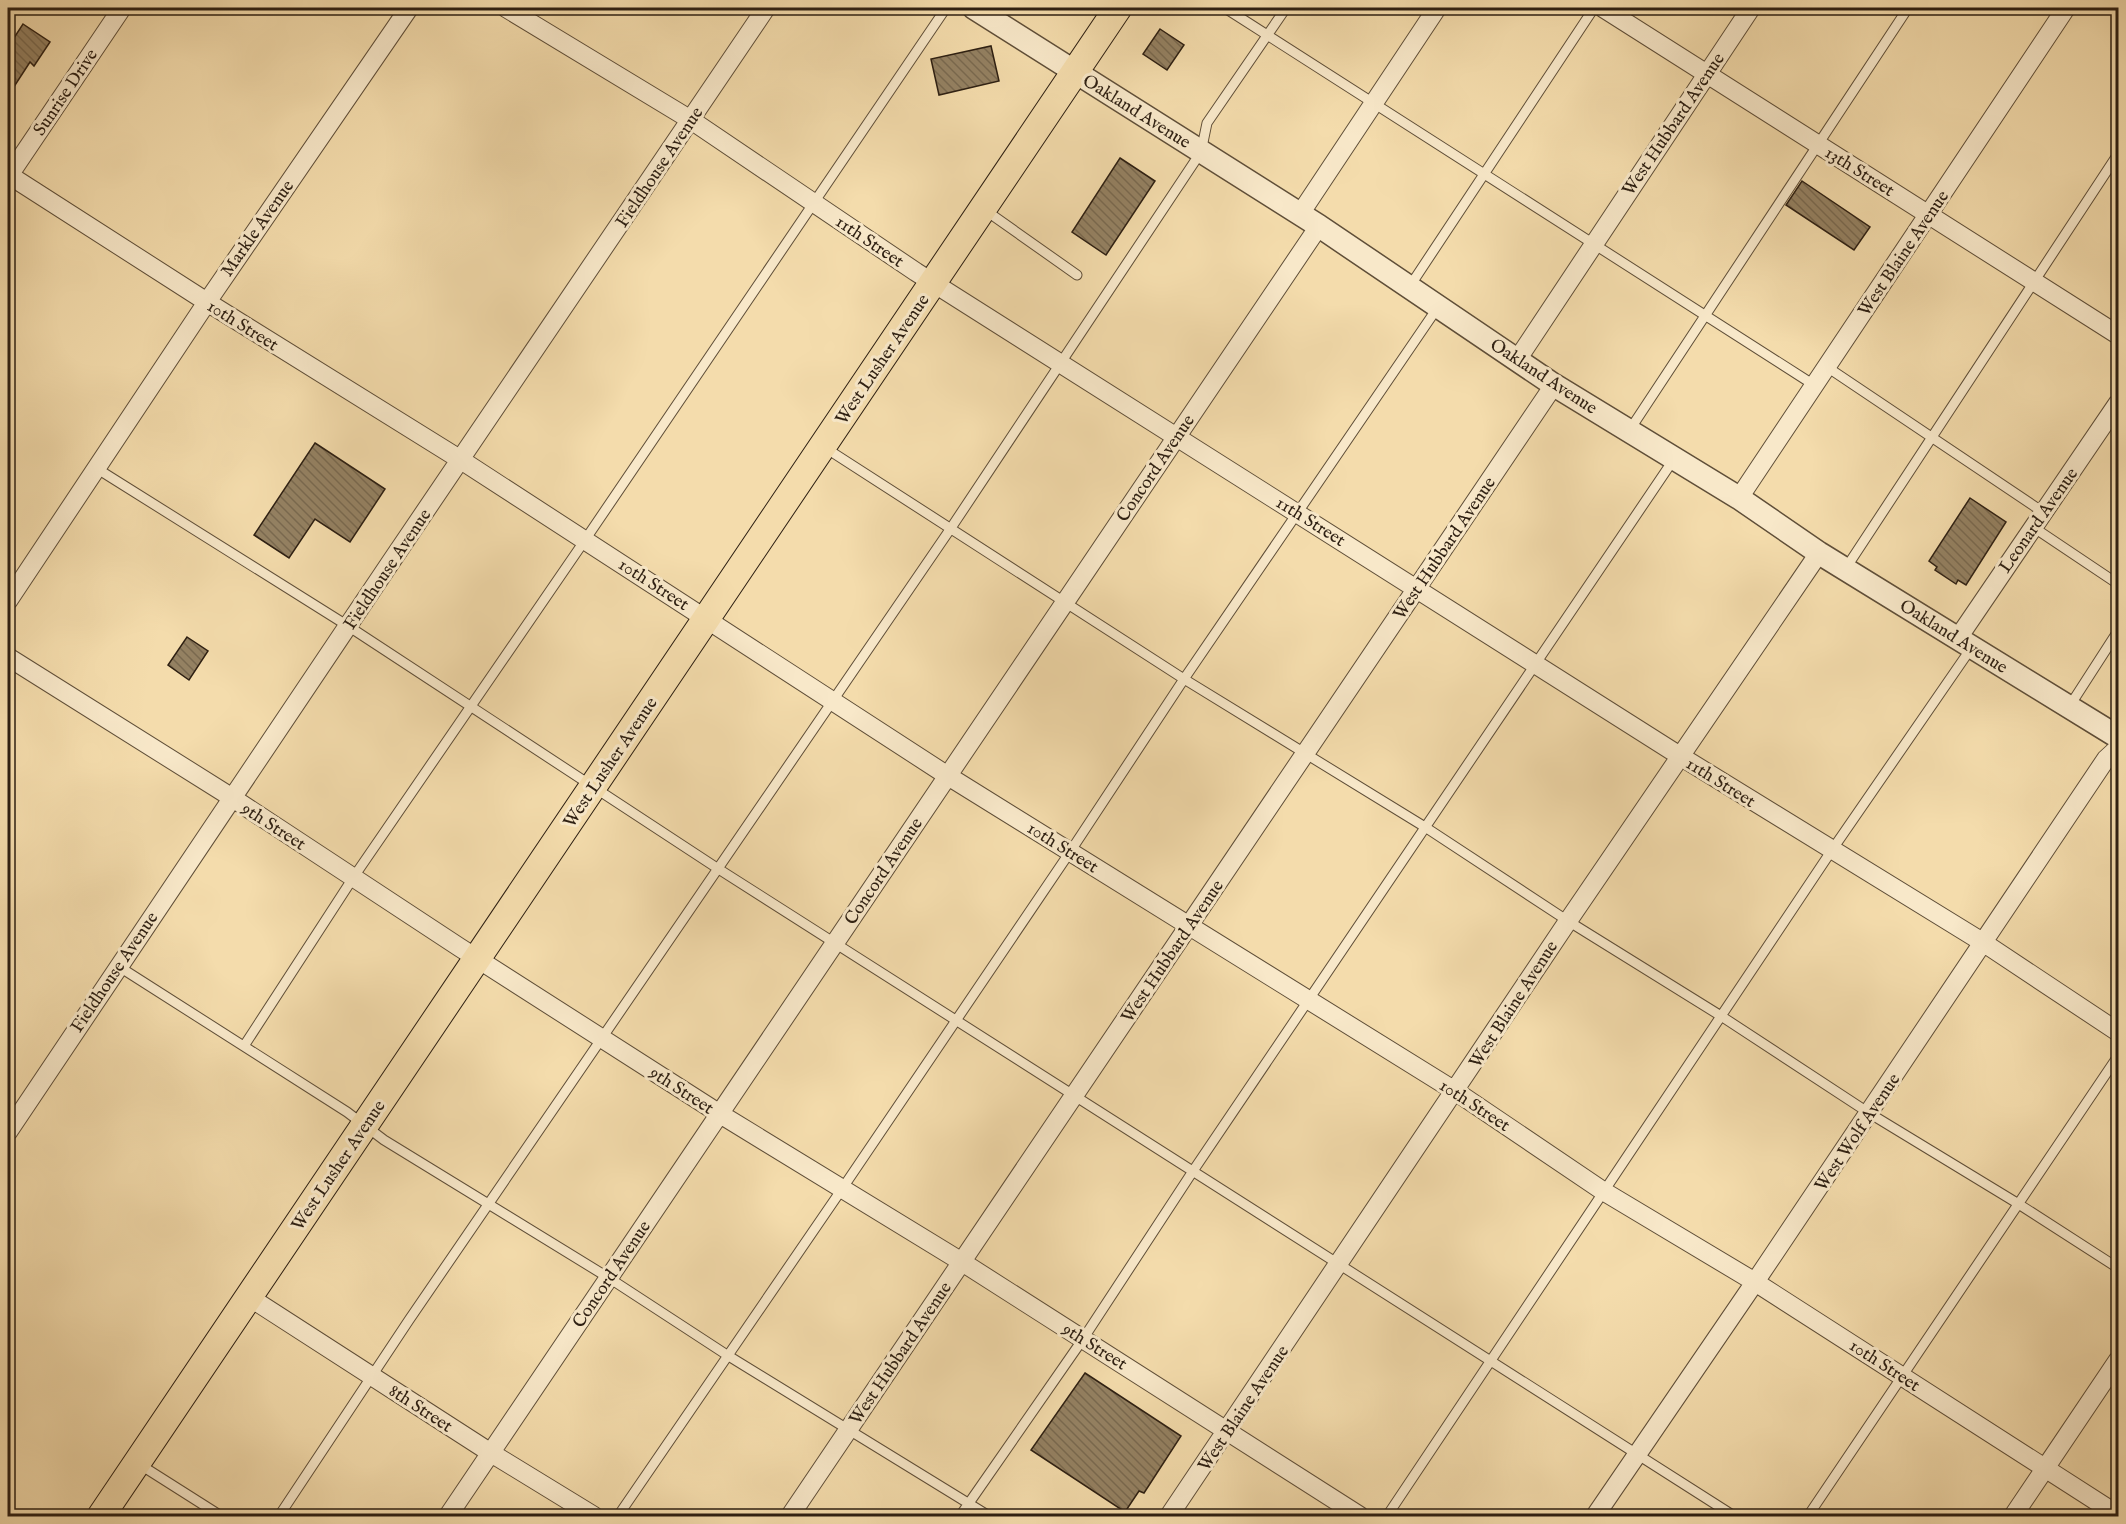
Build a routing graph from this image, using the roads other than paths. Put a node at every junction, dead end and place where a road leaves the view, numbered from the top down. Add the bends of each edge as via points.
1 (122, 8) edge
2 (409, 8) edge
3 (506, 8) edge
4 (766, 8) edge
5 (946, 8) edge
6 (974, 8) edge
7 (1118, 8) edge
8 (1226, 8) edge
9 (1286, 8) edge
10 (1437, 8) edge
11 (1594, 8) edge
12 (1603, 8) edge
13 (1751, 8) edge
14 (1908, 8) edge
15 (2066, 8) edge
16 (1267, 34) junction
17 (1075, 72) junction
18 (1706, 74) junction
19 (1374, 103) junction
20 (691, 120) junction
21 (1817, 144) junction
22 (1202, 152) junction
23 (2118, 154) edge
24 (1484, 174) junction
25 (8, 176) edge
26 (814, 203) junction
27 (984, 209) junction
28 (1929, 214) junction
29 (1310, 220) junction
30 (1594, 244) junction
31 (1077, 275) dead end
32 (2035, 282) junction
33 (933, 283) junction
34 (1409, 287) junction
35 (207, 302) junction
36 (1438, 307) junction
37 (1704, 315) junction
38 (2118, 335) edge
39 (1517, 360) junction
40 (1061, 363) junction
41 (1827, 367) junction
42 (1554, 385) junction
43 (1814, 385) junction
44 (2118, 403) edge
45 (1629, 431) junction
46 (1177, 436) junction
47 (1932, 438) junction
48 (823, 446) junction
49 (1675, 459) junction
50 (461, 460) junction
51 (96, 468) junction
52 (1739, 498) junction
53 (2043, 512) junction
54 (1297, 513) junction
55 (2033, 527) junction
56 (951, 528) junction
57 (585, 540) junction
58 (1819, 553) junction
59 (1845, 569) junction
60 (2118, 584) edge
61 (1416, 589) junction
62 (8, 601) edge
63 (1064, 603) junction
64 (707, 618) junction
65 (348, 626) junction
66 (2118, 631) edge
67 (1965, 643) junction
68 (8, 657) edge
69 (1536, 665) junction
70 (1184, 679) junction
71 (834, 701) junction
72 (2069, 707) junction
73 (471, 708) junction
74 (2118, 737) edge
75 (2118, 748) edge
76 (1306, 752) junction
77 (1680, 756) junction
78 (948, 776) junction
79 (594, 786) junction
80 (231, 797) junction
81 (1425, 827) junction
82 (1832, 850) junction
83 (1071, 852) junction
84 (717, 868) junction
85 (353, 878) junction
86 (1568, 921) junction
87 (1189, 925) junction
88 (835, 943) junction
89 (1984, 944) junction
90 (477, 958) junction
91 (118, 966) junction
92 (1309, 1000) junction
93 (1721, 1016) junction
94 (956, 1020) junction
95 (2118, 1032) edge
96 (601, 1038) junction
97 (244, 1046) junction
98 (2118, 1056) edge
99 (1455, 1091) junction
100 (1074, 1095) junction
101 (1869, 1113) junction
102 (720, 1114) junction
103 (365, 1125) junction
104 (8, 1132) edge
105 (1193, 1171) junction
106 (842, 1189) junction
107 (1604, 1191) junction
108 (2018, 1203) junction
109 (489, 1204) junction
110 (962, 1262) junction
111 (1339, 1265) junction
112 (2118, 1268) edge
113 (609, 1278) junction
114 (1755, 1282) junction
115 (249, 1297) junction
116 (1083, 1339) junction
117 (727, 1355) junction
118 (2118, 1360) edge
119 (1490, 1361) junction
120 (1903, 1376) junction
121 (373, 1377) junction
122 (849, 1429) junction
123 (1228, 1431) junction
124 (491, 1453) junction
125 (1637, 1455) junction
126 (137, 1463) junction
127 (2045, 1468) junction
128 (969, 1504) junction
129 (2118, 1515) edge
130 (101, 1516) edge
131 (221, 1516) edge
132 (279, 1516) edge
133 (448, 1516) edge
134 (594, 1516) edge
135 (618, 1516) edge
136 (790, 1516) edge
137 (960, 1516) edge
138 (989, 1516) edge
139 (1169, 1516) edge
140 (1360, 1516) edge
141 (1386, 1516) edge
142 (1595, 1516) edge
143 (1734, 1516) edge
144 (1808, 1516) edge
145 (2013, 1516) edge

1 - 25 street, Sunrise Drive
2 - 35 street, Markle Avenue
3 - 20 street, 11th Street
4 - 20 street, Fieldhouse Avenue
5 - 26 lane
6 - 17 street, Oakland Avenue
7 - 17 main road, West Lusher Avenue
8 - 16 lane
9 - 16 lane
10 - 19 street, Concord Avenue
11 - 24 lane
12 - 18 street, 13th Street
13 - 18 street, West Hubbard Avenue
14 - 21 lane
15 - 28 street, West Blaine Avenue
16 - 19 lane
16 - 22 lane via 1207,123
17 - 22 street, Oakland Avenue
17 - 27 main road, West Lusher Avenue
18 - 21 street, 13th Street
18 - 30 street, West Hubbard Avenue
19 - 24 lane
19 - 29 street, Concord Avenue
20 - 26 street, 11th Street
20 - 50 street, Fieldhouse Avenue
21 - 28 street, 13th Street
21 - 37 lane
22 - 29 street, Oakland Avenue
22 - 40 lane
23 - 32 lane
24 - 30 lane
24 - 34 lane
25 - 35 street, 10th Street
26 - 33 street, 11th Street
26 - 57 lane
27 - 31 lane
27 - 33 main road, West Lusher Avenue
28 - 32 street, 13th Street
28 - 41 street, West Blaine Avenue
29 - 34 street, Oakland Avenue
29 - 46 street, Concord Avenue
30 - 37 lane
30 - 39 street, West Hubbard Avenue
32 - 38 street, 13th Street
32 - 47 lane
33 - 40 street, 11th Street
33 - 48 main road, West Lusher Avenue
34 - 36 street, Oakland Avenue
35 - 50 street, 10th Street
35 - 51 street, Markle Avenue
36 - 39 street, Oakland Avenue
36 - 54 lane
37 - 43 lane
37 - 45 lane
39 - 42 street, Oakland Avenue
40 - 46 street, 11th Street
40 - 56 lane
41 - 43 street, West Blaine Avenue
41 - 47 lane
42 - 45 street, Oakland Avenue
42 - 61 street, West Hubbard Avenue
43 - 52 street, West Blaine Avenue
44 - 53 street, Leonard Avenue
45 - 49 street, Oakland Avenue
46 - 54 street, 11th Street
46 - 63 street, Concord Avenue
47 - 53 lane
47 - 59 lane
48 - 56 lane
48 - 64 main road, West Lusher Avenue
49 - 52 street, Oakland Avenue
49 - 69 lane
50 - 57 street, 10th Street
50 - 65 street, Fieldhouse Avenue
51 - 62 street, Markle Avenue
51 - 65 lane
52 - 58 street, Oakland Avenue
53 - 55 street, Leonard Avenue
54 - 61 street, 11th Street
54 - 70 lane
55 - 60 lane
55 - 67 street, Leonard Avenue
56 - 63 lane
56 - 71 lane
57 - 64 street, 10th Street
57 - 73 lane
58 - 59 street, Oakland Avenue
58 - 77 street, West Blaine Avenue
59 - 67 street, Oakland Avenue
61 - 69 street, 11th Street
61 - 76 street, West Hubbard Avenue
63 - 70 lane
63 - 78 street, Concord Avenue
64 - 71 street, 10th Street
64 - 79 main road, West Lusher Avenue
65 - 73 lane
65 - 80 street, Fieldhouse Avenue
66 - 72 lane
67 - 72 street, Oakland Avenue
67 - 82 lane
68 - 80 street, 9th Street
69 - 77 street, 11th Street
69 - 81 lane
70 - 76 lane
70 - 83 lane
71 - 78 street, 10th Street
71 - 84 lane
72 - 74 street, Oakland Avenue
73 - 79 lane
73 - 85 lane
75 - 89 street, West Wolf Avenue via 2106,759
76 - 81 lane
76 - 87 street, West Hubbard Avenue
77 - 82 street, 11th Street
77 - 86 street, West Blaine Avenue
78 - 83 street, 10th Street
78 - 88 street, Concord Avenue
79 - 84 lane
79 - 90 main road, West Lusher Avenue
80 - 85 street, 9th Street
80 - 91 street, Fieldhouse Avenue
81 - 86 lane
81 - 92 lane
82 - 89 street, 11th Street
82 - 93 lane
83 - 87 street, 10th Street
83 - 94 lane
84 - 88 lane
84 - 96 lane
85 - 90 street, 9th Street
85 - 97 lane
86 - 93 lane
86 - 99 street, West Blaine Avenue
87 - 92 street, 10th Street
87 - 100 street, West Hubbard Avenue
88 - 94 lane
88 - 102 street, Concord Avenue
89 - 95 street, 11th Street
89 - 101 street, West Wolf Avenue
90 - 96 street, 9th Street
90 - 103 main road, West Lusher Avenue
91 - 97 lane
91 - 104 street, Fieldhouse Avenue
92 - 99 street, 10th Street
92 - 105 lane
93 - 101 lane
93 - 107 lane
94 - 100 lane
94 - 106 lane
96 - 102 street, 9th Street
96 - 109 lane
97 - 103 lane
98 - 108 lane
99 - 107 street, 10th Street
99 - 111 street, West Blaine Avenue
100 - 105 lane
100 - 110 street, West Hubbard Avenue
101 - 108 lane
101 - 114 street, West Wolf Avenue
102 - 106 street, 9th Street
102 - 113 street, Concord Avenue
103 - 109 lane
103 - 115 main road, West Lusher Avenue
105 - 111 lane
105 - 116 lane
106 - 110 street, 9th Street
106 - 117 lane
107 - 114 street, 10th Street
107 - 119 lane
108 - 112 lane
108 - 120 lane
109 - 113 lane
109 - 121 lane
110 - 116 street, 9th Street
110 - 122 street, West Hubbard Avenue
111 - 119 lane
111 - 123 street, West Blaine Avenue
113 - 117 lane
113 - 124 street, Concord Avenue
114 - 120 street, 10th Street
114 - 125 street, West Wolf Avenue
115 - 121 street, 8th Street
115 - 126 main road, West Lusher Avenue
116 - 123 street, 9th Street
116 - 128 lane
117 - 122 lane
117 - 135 lane
118 - 127 street
119 - 125 lane
119 - 141 lane
120 - 127 street, 10th Street
120 - 144 lane
121 - 124 street, 8th Street
121 - 132 lane
122 - 128 lane
122 - 136 street, West Hubbard Avenue
123 - 139 street, West Blaine Avenue
123 - 140 street, 9th Street
124 - 133 street, Concord Avenue
124 - 134 street, 8th Street
125 - 142 street, West Wolf Avenue
125 - 143 lane
126 - 130 main road, West Lusher Avenue
126 - 131 lane
127 - 129 street, 10th Street
127 - 145 street
128 - 137 lane
128 - 138 lane

